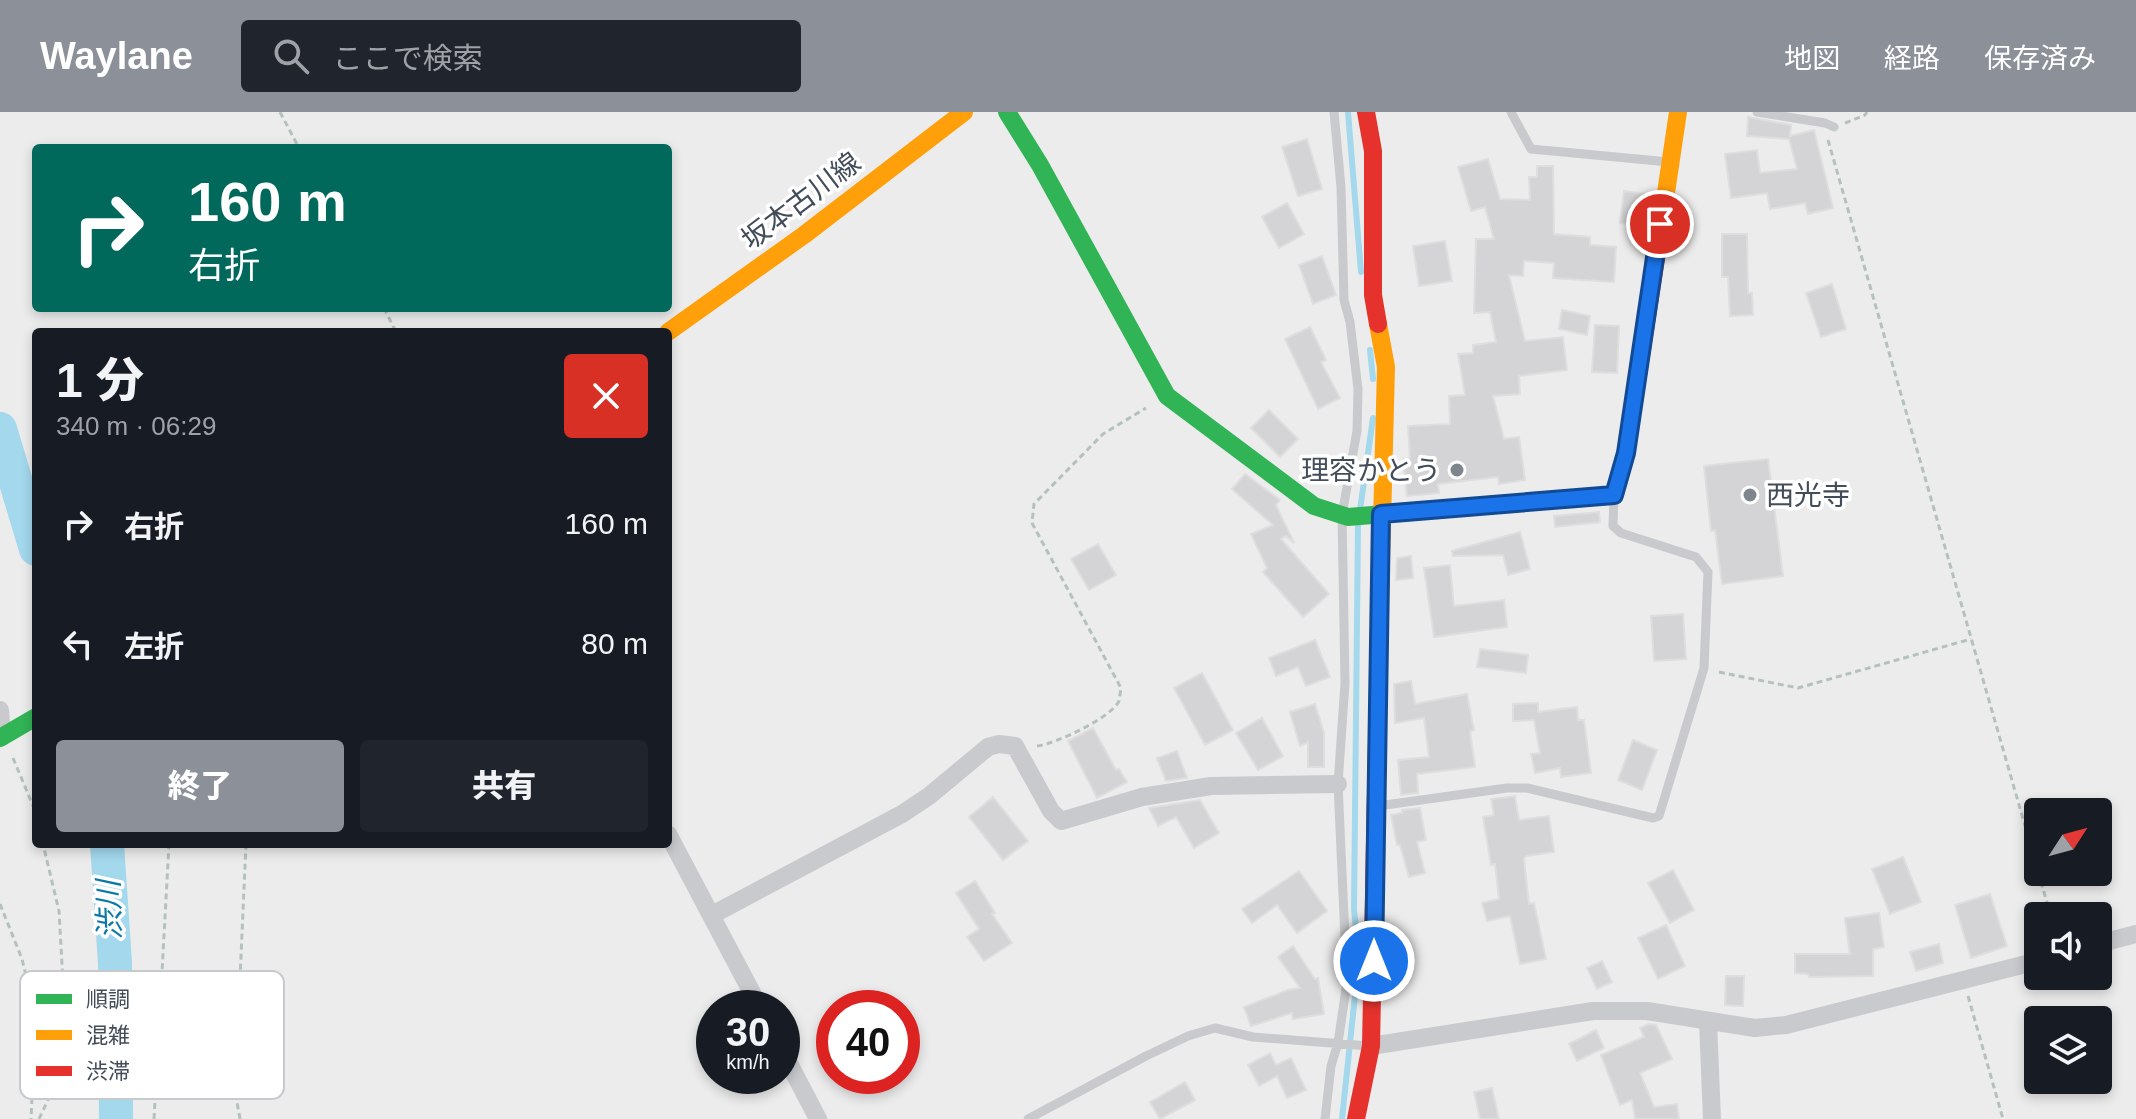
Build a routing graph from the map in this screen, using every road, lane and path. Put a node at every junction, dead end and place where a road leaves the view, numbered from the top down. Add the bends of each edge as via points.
1 (280, 112) edge
2 (964, 112) edge
3 (1007, 112) edge
4 (1334, 112) edge
5 (1366, 112) edge
6 (1511, 112) edge
7 (1678, 112) edge
8 (1757, 112) edge
9 (1867, 112) edge
10 (1834, 127) junction
11 (297, 144) edge
12 (1669, 162) junction
13 (672, 329) edge
14 (1167, 396) junction
15 (1614, 495) junction
16 (1381, 514) junction
17 (1345, 516) junction
18 (1971, 639) junction
19 (1704, 668) junction
20 (0, 710) edge
21 (29, 721) edge
22 (1, 737) edge
23 (1015, 746) junction
24 (1338, 784) junction
25 (32, 800) edge
26 (1375, 807) junction
27 (2024, 823) edge
28 (672, 841) edge
29 (44, 848) edge
30 (169, 848) edge
31 (246, 848) edge
32 (0, 904) edge
33 (712, 915) junction
34 (2136, 934) edge
35 (2112, 940) edge
36 (2024, 965) edge
37 (25, 971) edge
38 (62, 971) edge
39 (162, 971) edge
40 (240, 971) edge
41 (1964, 982) junction
42 (751, 990) edge
43 (1708, 1022) junction
44 (1340, 1044) junction
45 (1367, 1046) junction
46 (800, 1084) edge
47 (32, 1099) edge
48 (48, 1099) edge
49 (155, 1099) edge
50 (236, 1099) edge
51 (31, 1119) edge
52 (39, 1119) edge
53 (154, 1119) edge
54 (240, 1119) edge
55 (818, 1119) edge
56 (1028, 1119) edge
57 (1325, 1119) edge
58 (1356, 1119) edge
59 (1712, 1119) edge
60 (2003, 1119) edge

1 - 11 path
2 - 13 street, 坂本古川線
3 - 14 street
4 - 17 lane via 1344,300 1358,389
5 - 16 street via 1373,151 1373,295 1386,367
6 - 12 lane via 1531,149
7 - 12 street
8 - 10 lane
9 - 10 path
10 - 18 path via 1828,144
12 - 15 street via 1626,453
14 - 17 street via 1314,506
14 - 23 path via 1103,434 1034,504 1032,523 1121,688 1119,701 1102,718 1047,745
15 - 16 street
15 - 19 lane via 1613,526 1621,533 1696,557 1708,572
16 - 17 street
16 - 26 street
17 - 24 lane via 1345,683
18 - 19 path via 1798,688
18 - 27 path
19 - 26 lane via 1659,816 1527,788
20 - 22 street
21 - 22 street
22 - 25 path
23 - 24 street via 1061,821 1142,797 1211,786
23 - 33 street via 988,747 902,814
24 - 44 lane via 1347,982
26 - 45 street
28 - 33 street
29 - 38 path via 59,911
30 - 39 path
31 - 40 path
32 - 37 path
33 - 42 street
34 - 35 street
36 - 41 street
41 - 43 street via 1786,1025 1755,1028
41 - 60 path
43 - 45 street via 1647,1011 1593,1011
43 - 59 street
44 - 45 lane
44 - 56 lane via 1253,1037 1215,1028 1146,1056
44 - 57 lane via 1331,1066
45 - 58 street
46 - 55 street
47 - 51 path
48 - 52 path
49 - 53 path
50 - 54 path

